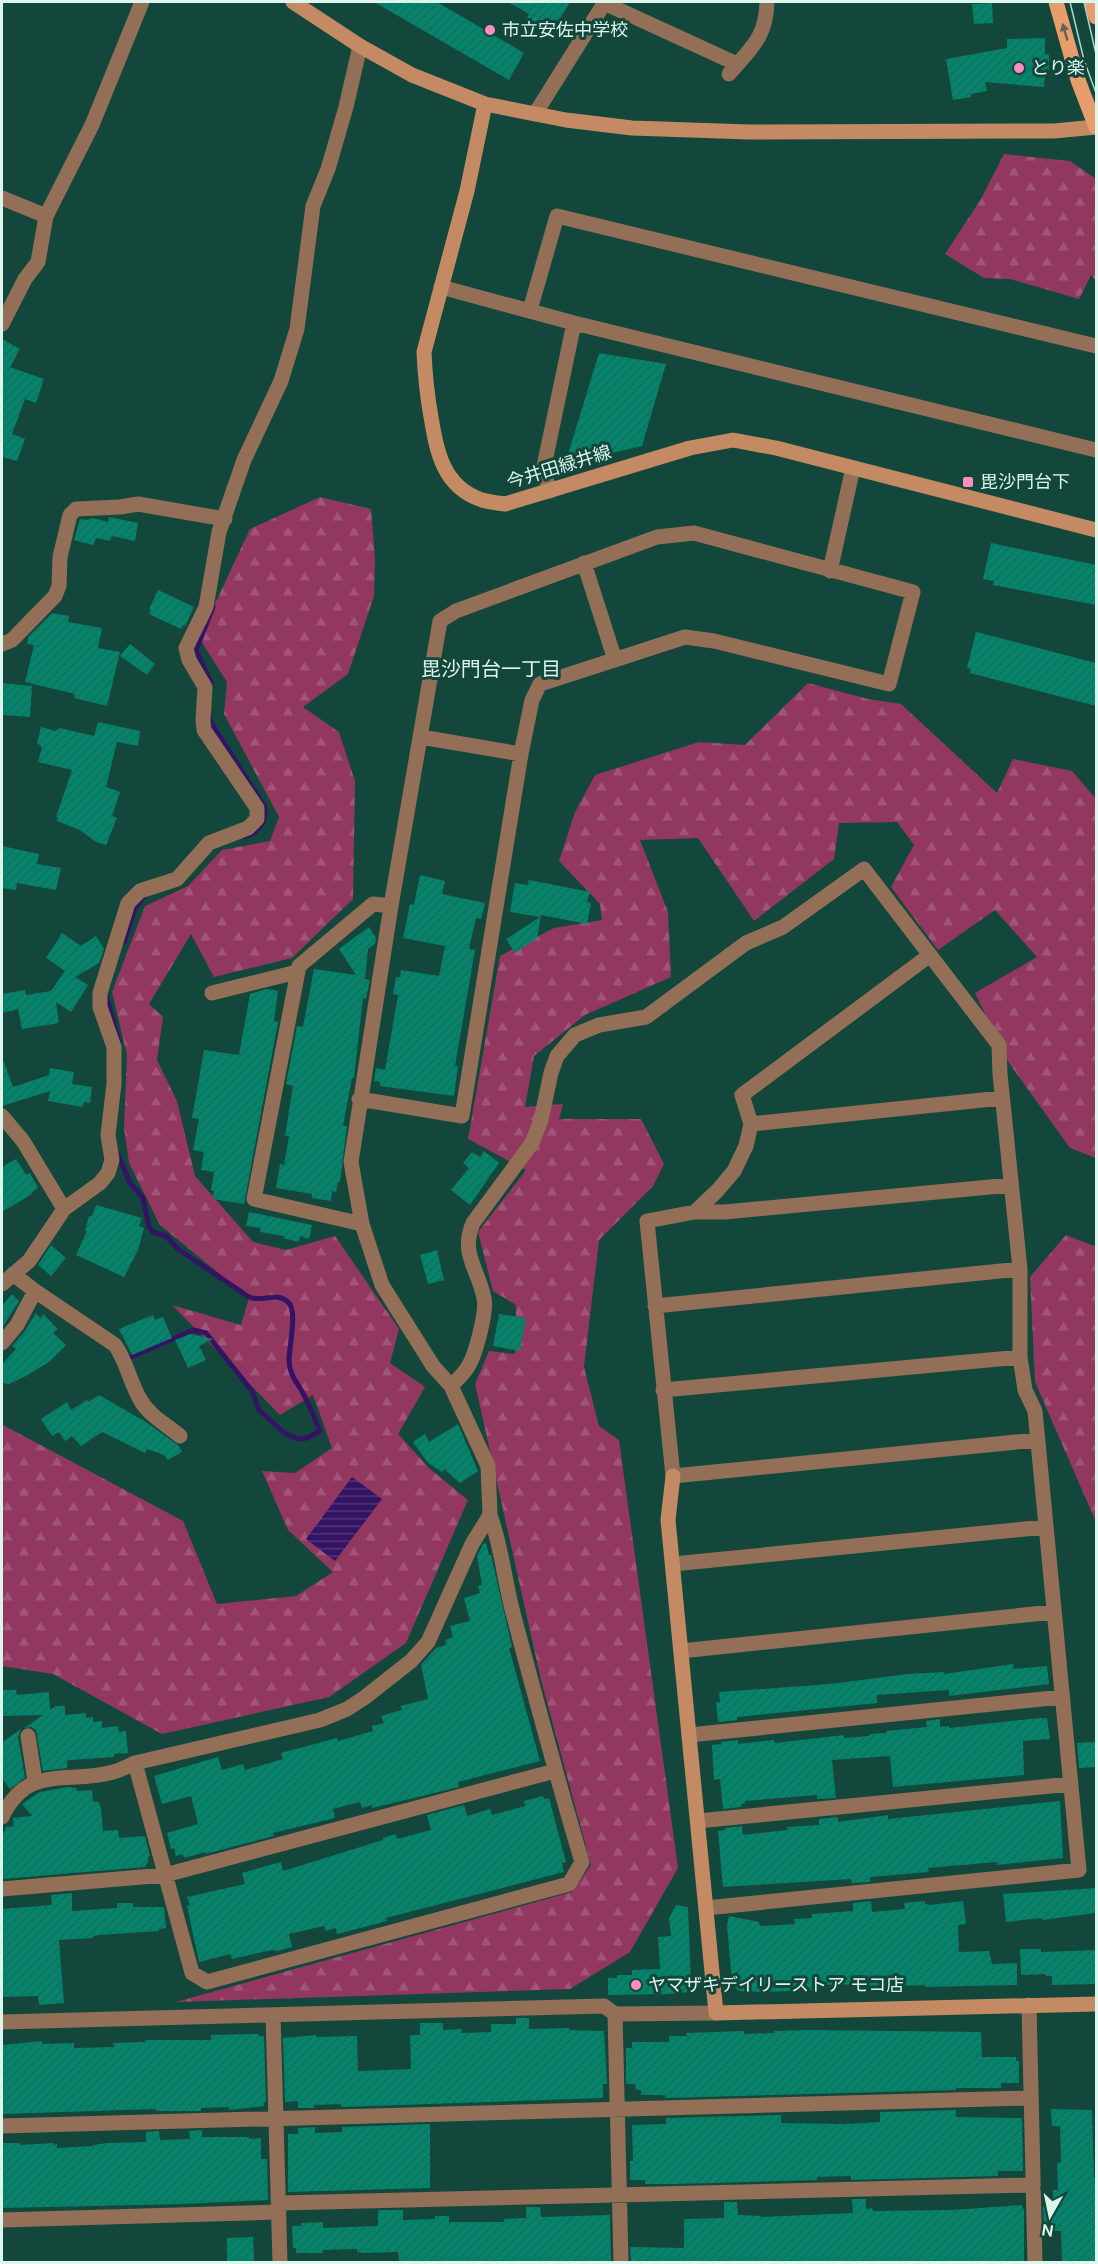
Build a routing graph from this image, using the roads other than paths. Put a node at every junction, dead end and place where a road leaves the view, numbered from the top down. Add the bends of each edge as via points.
1 (142, 2) edge
2 (293, 2) edge
3 (605, 2) edge
4 (767, 2) edge
5 (1056, 2) edge
6 (1092, 2) edge
7 (1096, 17) edge
8 (360, 46) junction
9 (485, 104) junction
10 (535, 114) junction
11 (1096, 127) edge
12 (2, 198) edge
13 (46, 216) junction
14 (441, 286) junction
15 (530, 310) junction
16 (574, 323) junction
17 (2, 324) edge
18 (1096, 346) edge
19 (1096, 450) edge
20 (853, 468) junction
21 (550, 491) junction
22 (225, 519) junction
23 (1096, 530) edge
24 (584, 563) junction
25 (830, 571) junction
26 (2, 644) edge
27 (615, 660) junction
28 (421, 737) junction
29 (520, 754) junction
30 (391, 906) junction
31 (930, 955) junction
32 (297, 972) junction
33 (212, 993) dead end
34 (1002, 1098) junction
35 (359, 1099) junction
36 (2, 1116) edge
37 (751, 1124) junction
38 (1011, 1185) junction
39 (64, 1209) junction
40 (695, 1212) junction
41 (362, 1224) junction
42 (1020, 1269) junction
43 (7, 1279) edge
44 (35, 1291) junction
45 (655, 1306) junction
46 (2, 1343) edge
47 (1020, 1357) junction
48 (451, 1386) junction
49 (663, 1390) junction
50 (180, 1436) dead end
51 (1037, 1440) junction
52 (673, 1476) junction
53 (490, 1515) junction
54 (1045, 1527) junction
55 (673, 1564) junction
56 (1053, 1612) junction
57 (681, 1651) junction
58 (1062, 1697) junction
59 (689, 1735) junction
60 (28, 1736) dead end
61 (135, 1763) junction
62 (555, 1771) junction
63 (35, 1781) junction
64 (1071, 1784) junction
65 (2, 1817) edge
66 (698, 1821) junction
67 (165, 1875) junction
68 (2, 1889) edge
69 (706, 1908) junction
70 (1096, 2004) edge
71 (1029, 2005) junction
72 (716, 2013) junction
73 (615, 2014) junction
74 (273, 2015) junction
75 (2, 2022) edge
76 (1031, 2098) junction
77 (618, 2109) junction
78 (276, 2119) junction
79 (2, 2126) edge
80 (1033, 2185) junction
81 (620, 2196) junction
82 (279, 2208) junction
83 (2, 2220) edge
84 (280, 2262) edge
85 (621, 2262) edge
86 (1035, 2262) edge

1 - 13 street via 92,124
2 - 8 street
3 - 4 street via 733,69 760,38
3 - 10 street
11 -> 5 main road
6 - 7 main road
8 - 9 street via 412,75
8 - 22 street via 346,107 314,206 297,329 281,381 244,460
9 - 10 street
9 - 14 street, 今井田緑井線
10 - 11 street via 632,128 749,132 1054,131
12 - 13 street
13 - 17 street via 38,262
14 - 15 street
14 - 21 street, 今井田緑井線 via 424,352 425,380 443,470 482,500 505,504
15 - 16 street
15 - 18 street via 557,216
16 - 19 street
16 - 21 street via 543,471
20 - 21 street, 今井田緑井線 via 733,440 690,448
20 - 23 street, 今井田緑井線
20 - 25 street
22 - 26 street via 138,504 76,509 70,515 55,596 12,640
22 - 39 street via 219,532 206,608 186,648 205,687 204,730 257,808 257,819 248,828 208,843 177,879 140,891 128,903 100,993 100,1007 114,1047 108,1135 112,1160 100,1183
24 - 25 street via 657,537 694,533
24 - 27 street
24 - 28 street via 456,611 440,621
25 - 27 street via 913,592 889,684 685,637
27 - 29 street via 540,684 532,700
28 - 29 street
28 - 30 street
29 - 35 street via 462,1116
30 - 32 street via 373,904 298,966
30 - 35 street
31 - 34 street via 999,1045
31 - 37 street via 742,1095
31 - 48 street via 864,869 783,927 746,943 646,1017 600,1025 575,1035 557,1056 532,1143 473,1223 467,1237 468,1254 484,1299 484,1319 470,1364
32 - 33 street
32 - 41 street via 254,1199
34 - 37 street
34 - 38 street
35 - 41 street via 351,1161
36 - 39 street via 23,1141
37 - 40 street via 734,1171
38 - 40 street
38 - 42 street
39 - 43 street via 29,1261
40 - 45 street via 647,1221
41 - 48 street via 382,1285 433,1366
42 - 45 street
42 - 47 street
43 - 44 street
44 - 46 street via 17,1325
44 - 50 street via 115,1345 140,1400
45 - 49 street
47 - 49 street
47 - 51 street via 1025,1390 1035,1411
48 - 53 street via 488,1466
49 - 52 street
51 - 52 street
51 - 54 street
52 - 55 street via 668,1520
53 - 61 street via 472,1544 428,1642 411,1661 364,1698 320,1720
53 - 62 street via 500,1542 509,1596
54 - 55 street
54 - 56 street
55 - 57 street
56 - 57 street
56 - 58 street
57 - 59 street
58 - 59 street
58 - 64 street
59 - 66 street
60 - 63 street
61 - 63 street via 113,1772
61 - 67 street
62 - 67 street
62 - 67 street via 582,1862 569,1884 207,1982 192,1973
63 - 65 street via 8,1803
64 - 66 street
64 - 69 street via 1079,1870
66 - 69 street
67 - 68 street
69 - 72 street
70 - 71 street
71 - 72 street
71 - 76 street
72 - 73 street
73 - 74 street via 604,2006
73 - 77 street
74 - 75 street
74 - 78 street
76 - 77 street
76 - 80 street
77 - 78 street
77 - 81 street
78 - 79 street
78 - 82 street
80 - 81 street
80 - 86 street
81 - 82 street
81 - 85 street
82 - 83 street
82 - 84 street

